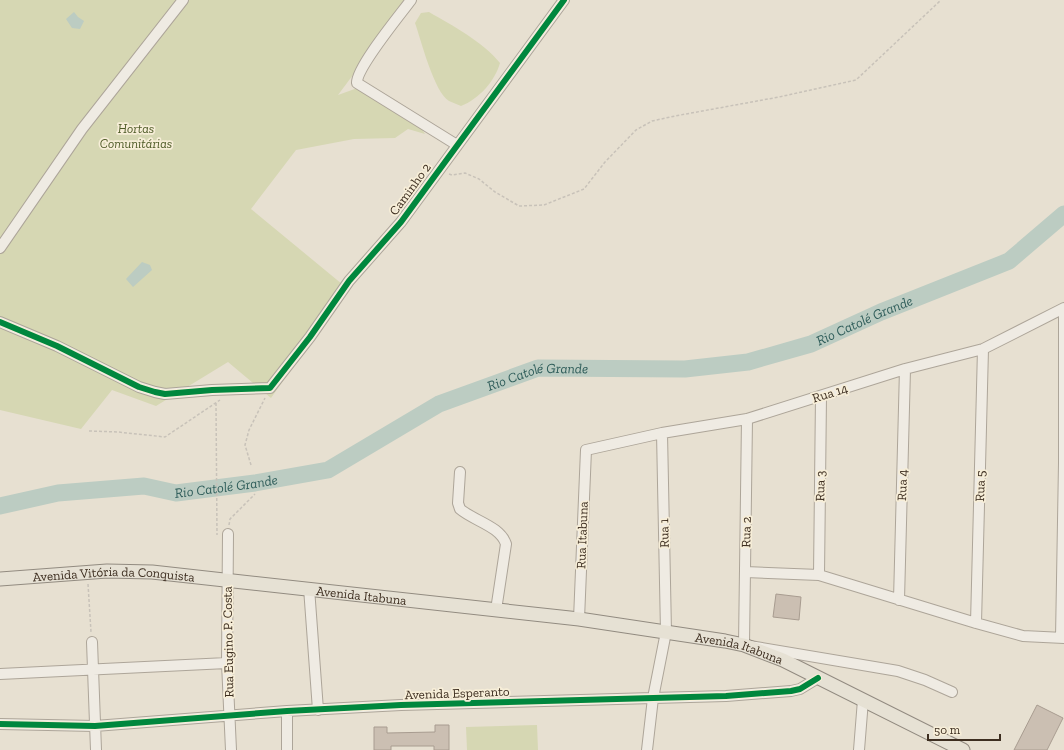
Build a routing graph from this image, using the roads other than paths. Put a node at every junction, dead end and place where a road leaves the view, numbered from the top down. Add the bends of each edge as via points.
1 (183, 0) edge
2 (411, 0) edge
3 (564, 0) edge
4 (457, 145) junction
5 (0, 248) edge
6 (1064, 308) edge
7 (0, 322) edge
8 (983, 349) junction
9 (906, 369) junction
10 (821, 396) junction
11 (747, 419) junction
12 (662, 433) junction
13 (586, 450) joint
14 (1064, 463) edge
15 (460, 472) dead end
16 (228, 534) road end
17 (745, 572) junction
18 (819, 575) junction
19 (0, 578) edge
20 (226, 581) junction
21 (309, 588) junction
22 (899, 600) junction
23 (496, 610) junction
24 (579, 619) junction
25 (976, 623) junction
26 (666, 632) junction
27 (1062, 638) edge
28 (92, 642) road end
29 (744, 645) junction
30 (227, 663) junction
31 (92, 670) junction
32 (0, 674) edge
33 (818, 678) junction
34 (952, 692) dead end
35 (653, 698) junction
36 (862, 700) junction
37 (318, 710) junction
38 (287, 711) junction
39 (230, 714) junction
40 (0, 724) edge
41 (95, 726) junction
42 (957, 748) edge
43 (96, 750) edge
44 (231, 750) edge
45 (287, 750) edge
46 (647, 750) edge
47 (859, 750) edge

1 - 5 street via 82,129
2 - 4 street via 368,58 356,80 358,85
3 - 4 street, Caminho 2
4 - 7 street, Caminho 2 via 401,222 349,281 270,388 165,394 155,392 139,387 57,346
6 - 8 street, Rua 14
6 - 14 street
8 - 9 street, Rua 14
8 - 25 street, Rua 5
9 - 10 street, Rua 14
9 - 22 street, Rua 4
10 - 11 street, Rua 14
10 - 18 street, Rua 3
11 - 12 street, Rua 14
11 - 17 street, Rua 2
12 - 13 street, Rua 14
12 - 26 street, Rua 1
13 - 24 street, Rua Itabuna
14 - 27 street
15 - 23 street via 460,510 498,532 506,544
16 - 20 street, Rua Eugino P. Costa
17 - 18 street
17 - 29 street, Rua 2
18 - 22 street
19 - 20 main road, Avenida Vitória da Conquista via 88,572 152,572
20 - 21 main road, Avenida Itabuna
20 - 30 street, Rua Eugino P. Costa
21 - 23 main road, Avenida Itabuna
21 - 37 street
22 - 25 street
23 - 24 main road, Avenida Itabuna
24 - 26 main road, Avenida Itabuna
25 - 27 street via 1023,636
26 - 29 main road, Avenida Itabuna
26 - 35 street, Rua 1
28 - 31 street
29 - 33 main road, Avenida Itabuna via 783,660
29 - 34 street via 898,671
30 - 31 street
30 - 39 street, Rua Eugino P. Costa
31 - 32 street
31 - 41 street
33 - 35 street, Avenida Esperanto via 800,689 781,693
33 - 36 main road, Avenida Itabuna
35 - 37 street, Avenida Esperanto
35 - 46 street, Rua 1
36 - 42 main road, Avenida Itabuna
36 - 47 street
37 - 38 street, Avenida Esperanto
38 - 39 street, Avenida Esperanto
38 - 45 street
39 - 41 street, Avenida Esperanto
39 - 44 street, Rua Eugino P. Costa
40 - 41 street, Avenida Esperanto
41 - 43 street

